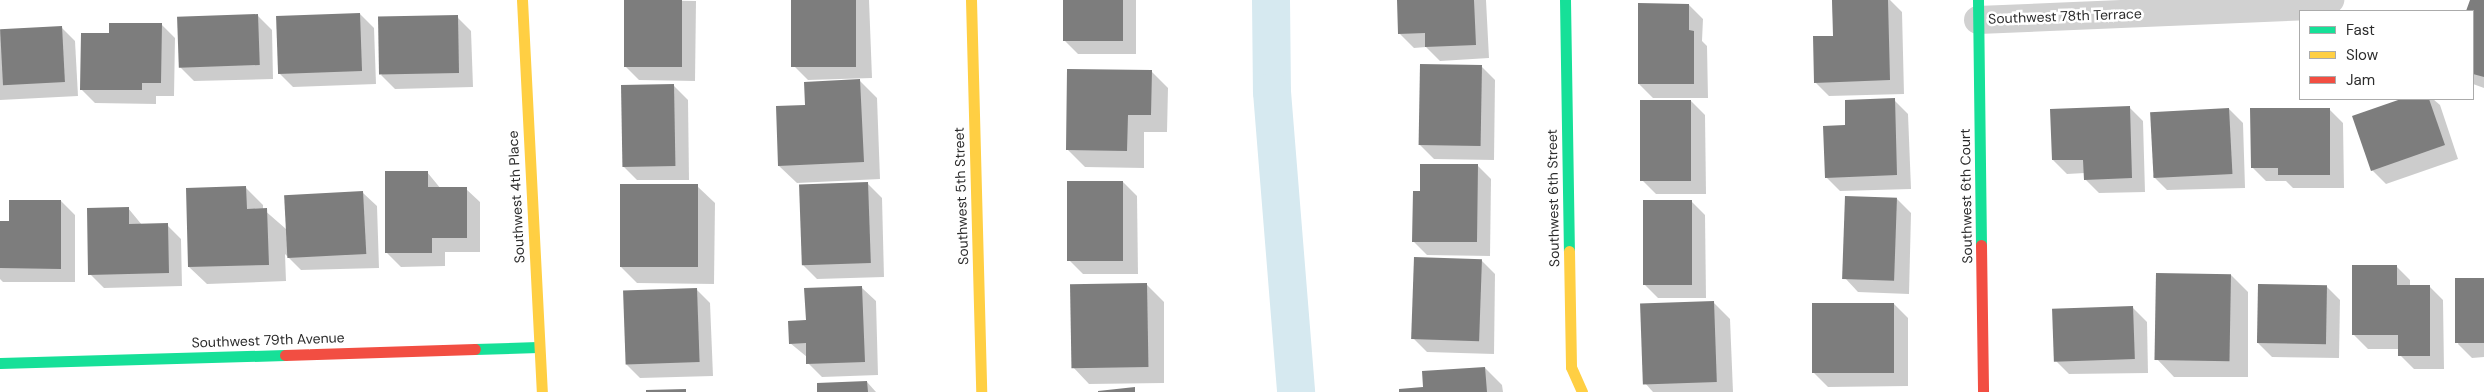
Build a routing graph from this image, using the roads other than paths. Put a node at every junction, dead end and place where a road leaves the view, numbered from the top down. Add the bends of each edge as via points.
1 (522, 0) edge
2 (971, 0) edge
3 (1565, 0) edge
4 (2330, 0) edge
5 (1978, 10) edge
6 (538, 347) junction
7 (0, 362) edge
8 (542, 392) edge
9 (981, 392) edge
10 (1582, 392) edge
11 (1983, 392) edge

1 - 6 street, Southwest 4th Place
2 - 9 street, Southwest 5th Street
3 - 10 street, Southwest 6th Street via 1571,367
4 - 5 street, Southwest 78th Terrace via 2320,6
5 - 11 street, Southwest 6th Court
6 - 7 street, Southwest 79th Avenue
6 - 8 street, Southwest 4th Place

